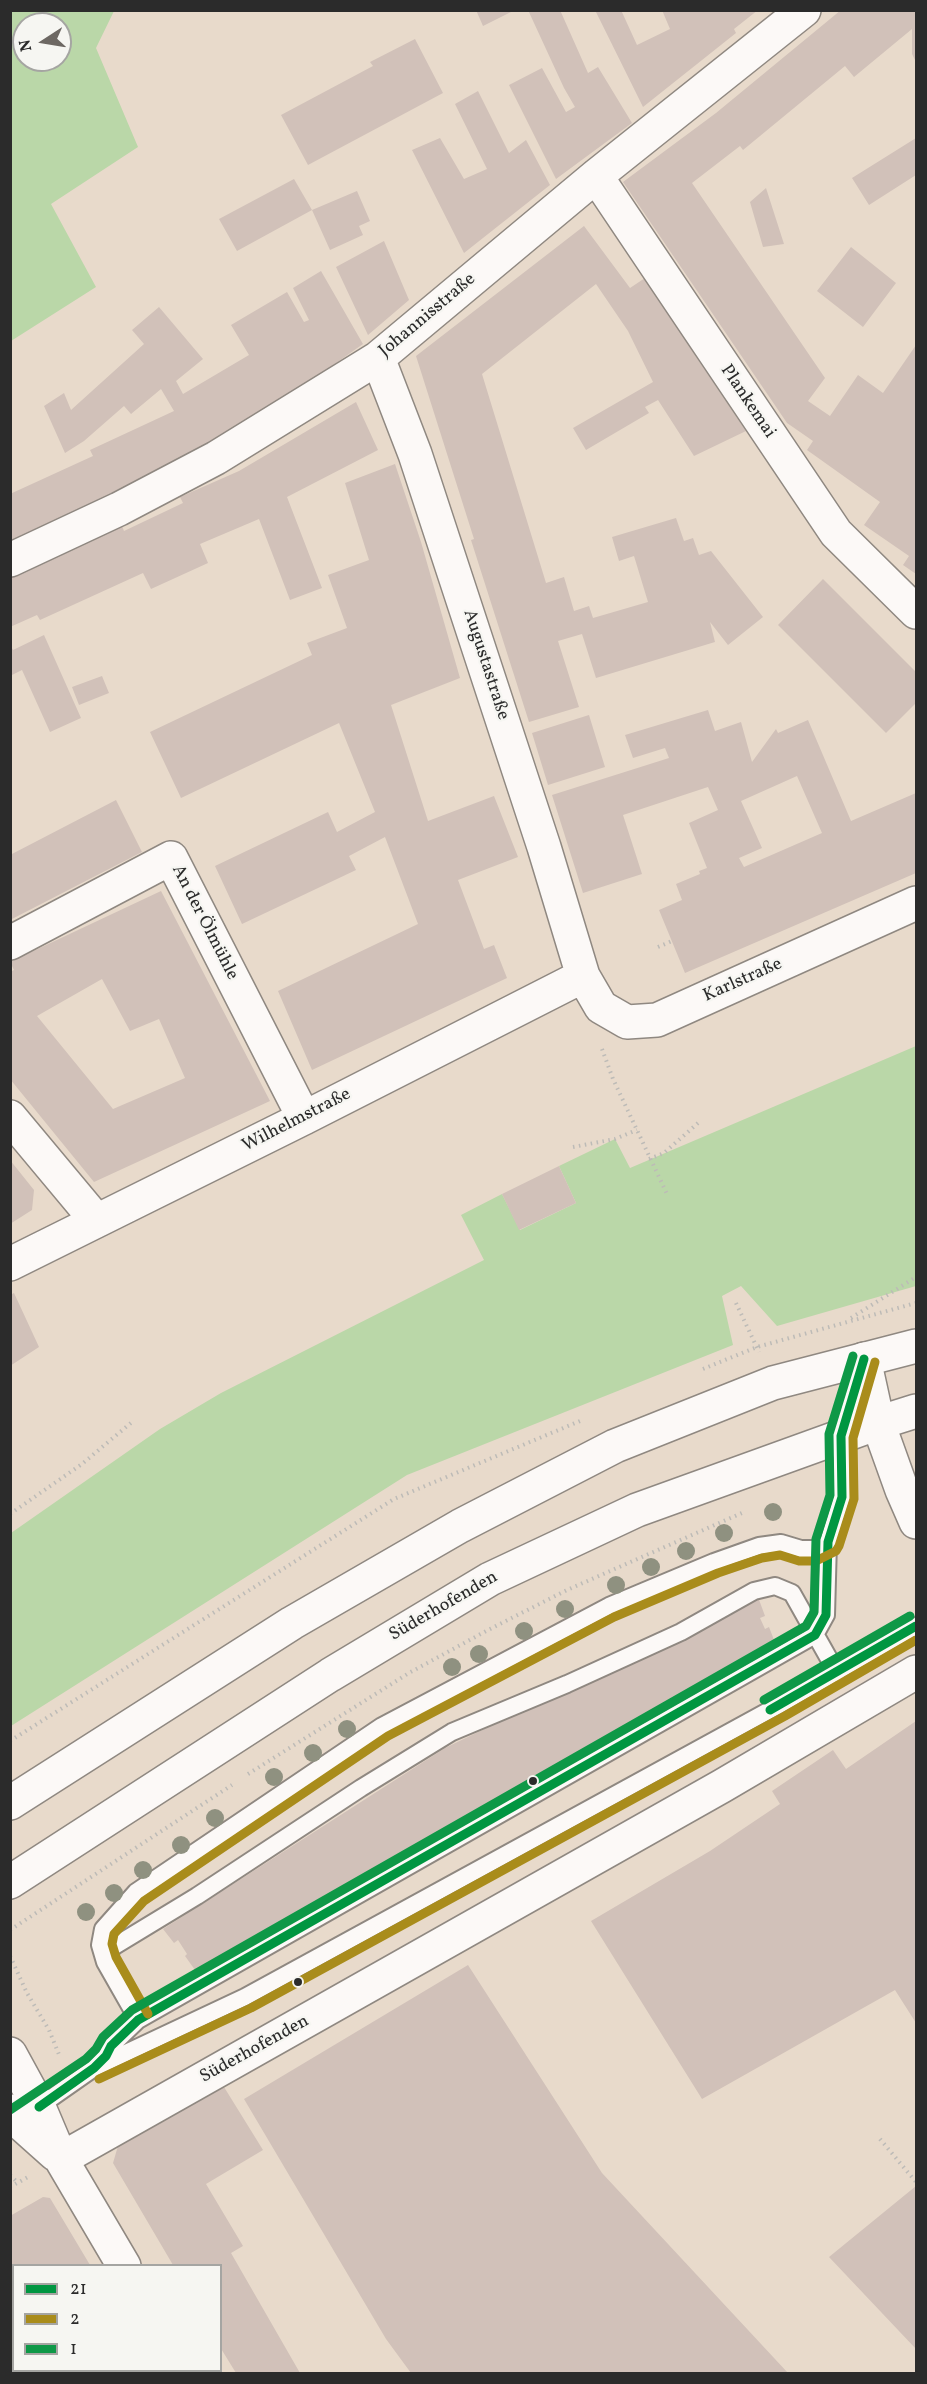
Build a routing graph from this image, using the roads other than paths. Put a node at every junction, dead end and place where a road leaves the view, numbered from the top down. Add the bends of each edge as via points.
1 (804, 10) edge
2 (596, 176) junction
3 (378, 358) junction
4 (10, 560) edge
5 (916, 612) edge
6 (916, 903) edge
7 (10, 943) edge
8 (583, 976) junction
9 (10, 1117) edge
10 (304, 1118) junction
11 (96, 1220) junction
12 (10, 1264) edge
13 (916, 1346) edge
14 (864, 1359) junction
15 (916, 1411) edge
16 (878, 1423) junction
17 (841, 1436) junction
18 (916, 1522) edge
19 (828, 1542) junction
20 (916, 1626) edge
21 (815, 1635) junction
22 (916, 1672) edge
23 (837, 1673) junction
24 (10, 1803) edge
25 (10, 1882) edge
26 (105, 1962) junction
27 (138, 2020) junction
28 (10, 2054) edge
29 (94, 2068) junction
30 (20, 2116) edge
31 (61, 2159) junction
32 (123, 2264) edge

1 - 2 street, Johannisstraße
2 - 3 street, Johannisstraße
2 - 5 street, Plankemai via 836,533
3 - 4 street, Johannisstraße via 216,458
3 - 8 street, Augustastraße via 423,476
6 - 8 street, Karlstraße via 657,1020 627,1022 601,1007
7 - 10 street, An der Ölmühle via 171,858
8 - 10 street, Wilhelmstraße
9 - 11 street
10 - 11 street, Wilhelmstraße
11 - 12 street, Wilhelmstraße
13 - 14 street
14 - 16 street
14 - 17 lane
14 - 24 street via 773,1383 615,1446 460,1526 292,1623
15 - 16 street, Süderhofenden
16 - 17 street, Süderhofenden
16 - 18 street
17 - 19 lane via 842,1497
17 - 25 street, Süderhofenden via 637,1509 490,1579 330,1675
19 - 21 lane via 826,1615
19 - 26 lane via 815,1549 781,1543 759,1546 714,1562 609,1606 382,1726 136,1892 103,1929 100,1945
20 - 23 lane
21 - 23 lane
21 - 26 lane via 792,1593 775,1586 754,1591 681,1632 452,1732 113,1947
21 - 27 lane
22 - 31 street, Süderhofenden via 703,1797
23 - 29 lane via 265,1986
26 - 27 lane
27 - 29 lane
28 - 30 street
29 - 30 lane
30 - 31 street
31 - 32 street

